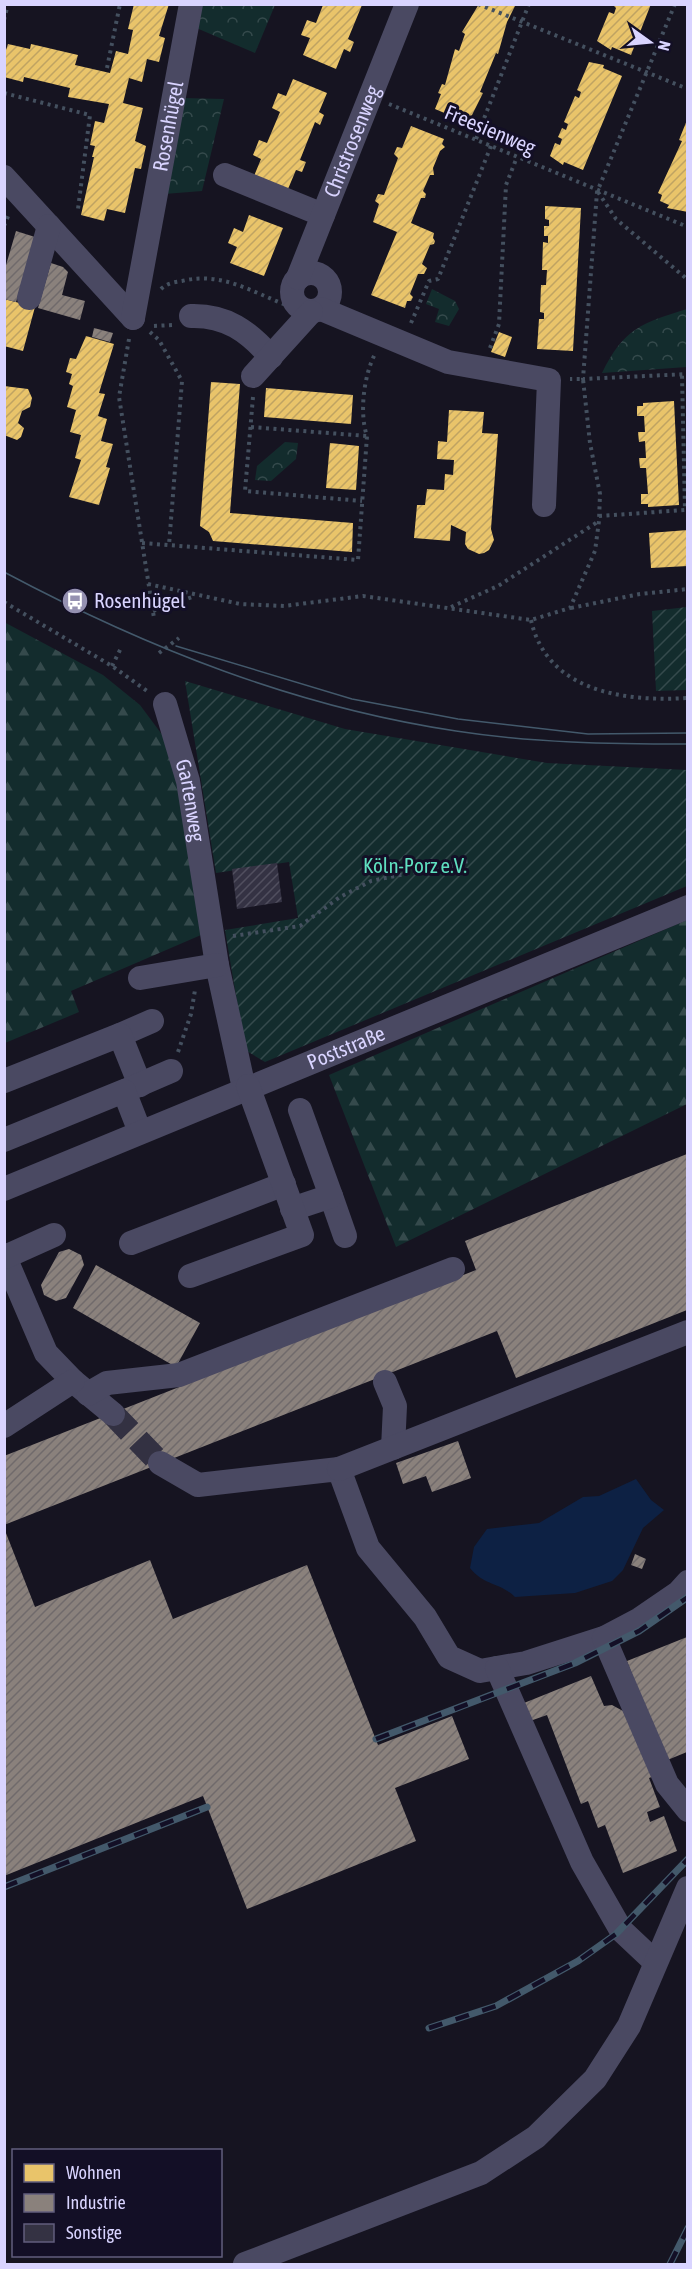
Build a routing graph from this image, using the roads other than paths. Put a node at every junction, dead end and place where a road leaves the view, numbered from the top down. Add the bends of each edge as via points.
1 (191, 4) edge
2 (407, 4) edge
3 (225, 176) dead end
4 (4, 177) edge
5 (323, 215) junction
6 (49, 226) junction
7 (298, 278) junction
8 (29, 298) dead end
9 (312, 311) junction
10 (191, 316) dead end
11 (271, 357) junction
12 (253, 376) road end
13 (544, 505) dead end
14 (165, 704) road end
15 (687, 906) edge
16 (206, 967) junction
17 (140, 978) dead end
18 (152, 1021) dead end
19 (120, 1035) junction
20 (171, 1071) road end
21 (4, 1081) edge
22 (246, 1087) junction
23 (132, 1088) junction
24 (300, 1110) dead end
25 (140, 1132) junction
26 (4, 1140) edge
27 (284, 1184) junction
28 (4, 1189) edge
29 (331, 1196) junction
30 (292, 1209) junction
31 (54, 1235) dead end
32 (345, 1236) dead end
33 (131, 1243) dead end
34 (5, 1256) edge
35 (453, 1269) dead end
36 (190, 1275) dead end
37 (687, 1332) edge
38 (385, 1382) dead end
39 (81, 1388) junction
40 (113, 1414) tunnel mouth
41 (4, 1426) edge
42 (393, 1448) junction
43 (160, 1463) tunnel mouth
44 (339, 1469) junction
45 (687, 1582) edge
46 (604, 1638) junction
47 (496, 1668) junction
48 (687, 1810) edge
49 (687, 1888) edge
50 (655, 1962) junction
51 (244, 2265) edge

1 - 6 street, Rosenhügel via 133,318
2 - 5 street, Christrosenweg
3 - 5 street
4 - 6 street
5 - 7 street, Christrosenweg
6 - 8 street
7 - 9 street, Christrosenweg via 292,295 298,307
7 - 9 street via 310,273 325,279 331,293 329,300
9 - 11 street
9 - 13 street via 448,362 549,380
10 - 11 street via 223,320 243,329
11 - 12 street
14 - 16 street, Gartenweg via 188,781 213,939
15 - 22 street, Poststraße
16 - 17 street
16 - 22 street, Gartenweg
18 - 19 street
19 - 21 street
19 - 23 street
20 - 23 street
22 - 25 street, Poststraße
22 - 27 street, Gartenweg
23 - 25 street
23 - 26 street
24 - 29 street
25 - 28 street, Poststraße
27 - 30 street, Gartenweg
27 - 33 street
29 - 30 street
29 - 32 street
30 - 36 street, Gartenweg via 302,1234
31 - 34 street
34 - 39 street via 46,1353
35 - 39 street via 180,1375
37 - 42 street
38 - 42 street via 395,1406
39 - 40 street
39 - 41 street
42 - 44 street
43 - 44 street via 198,1485
44 - 47 street via 368,1548 424,1617 449,1657 480,1671
45 - 46 street via 678,1593 640,1619
46 - 47 street via 526,1663
46 - 48 street via 667,1784
47 - 50 street via 582,1862 621,1929
49 - 50 street
50 - 51 street via 629,2026 595,2079 536,2137 481,2173

